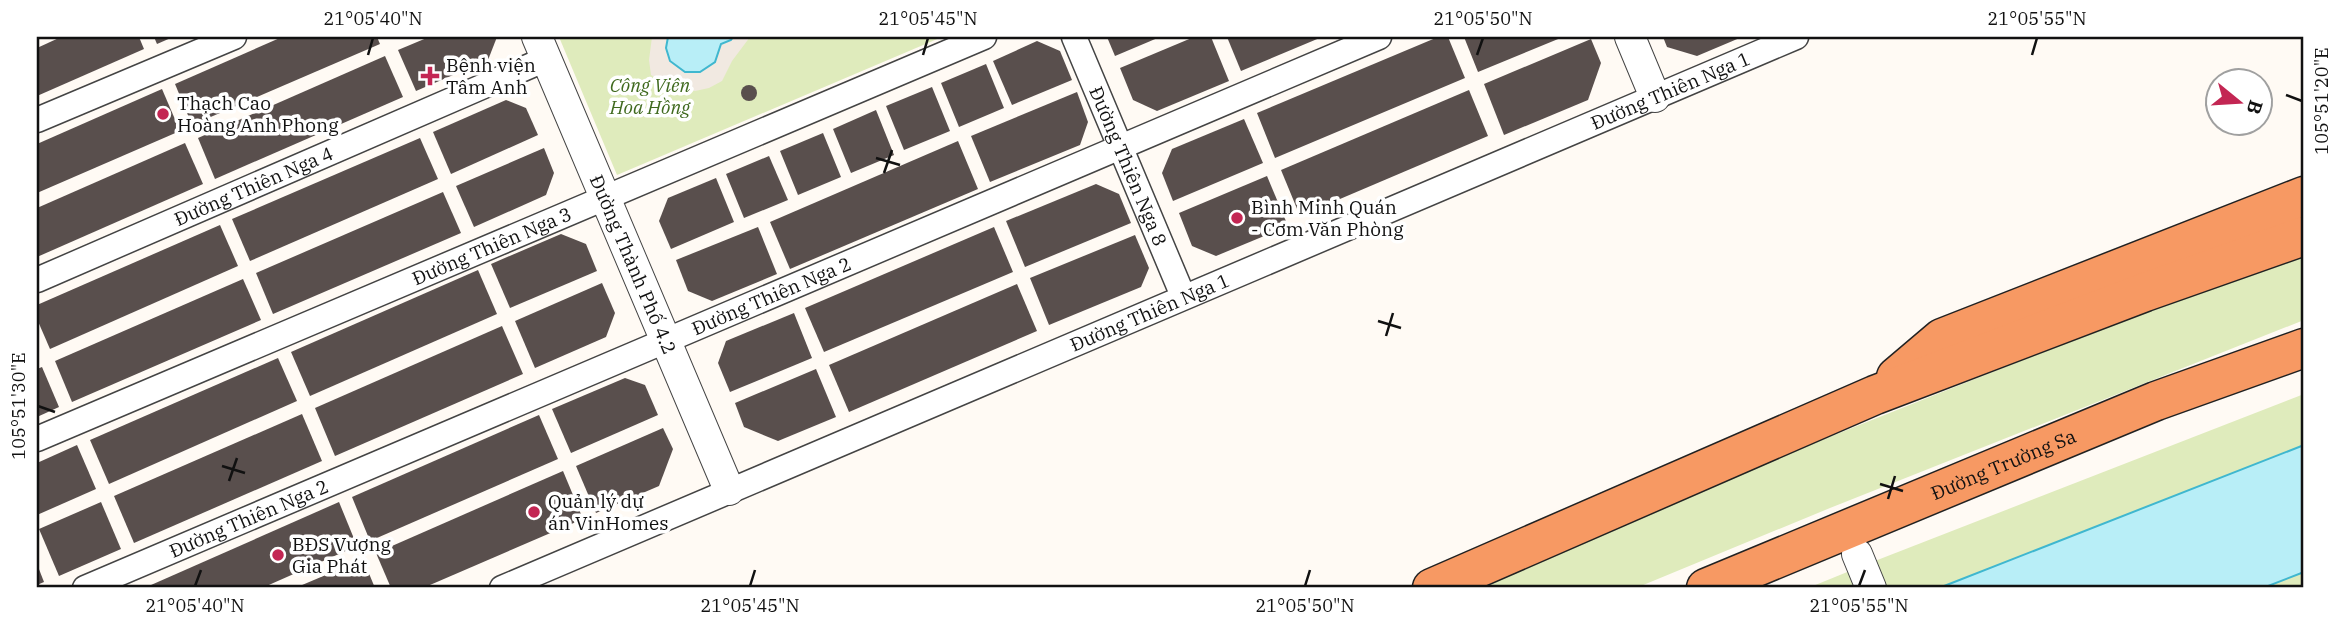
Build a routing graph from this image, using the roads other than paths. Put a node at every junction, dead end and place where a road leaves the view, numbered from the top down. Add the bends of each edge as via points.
1 (234, 37) edge
2 (984, 37) edge
3 (1074, 37) edge
4 (1379, 37) edge
5 (1630, 37) edge
6 (1796, 37) edge
7 (542, 48) edge
8 (1655, 97) junction
9 (37, 120) edge
10 (1120, 147) junction
11 (2304, 196) edge
12 (605, 198) junction
13 (2304, 236) edge
14 (37, 280) edge
15 (1184, 296) junction
16 (666, 341) junction
17 (2304, 348) edge
18 (2304, 370) edge
19 (1875, 395) junction
20 (37, 439) edge
21 (729, 491) junction
22 (1864, 571) edge
23 (85, 588) edge
24 (502, 588) edge
25 (1432, 588) edge
26 (1706, 588) edge
27 (1772, 588) edge

1 - 9 street
2 - 12 street, Đường Thiên Nga 3
3 - 10 street, Đường Thiên Nga 8
4 - 10 street, Đường Thiên Nga 2
5 - 8 street
6 - 8 street, Đường Thiên Nga 1
7 - 12 street, Đường Thành Phố 4.2
7 - 14 street, Đường Thiên Nga 4
8 - 15 street, Đường Thiên Nga 1
10 - 15 street, Đường Thiên Nga 8
10 - 16 street, Đường Thiên Nga 2
11 - 19 highway via 1942,338
12 - 16 street, Đường Thành Phố 4.2
12 - 20 street, Đường Thiên Nga 3
13 - 19 highway
15 - 21 street, Đường Thiên Nga 1
16 - 21 street, Đường Thành Phố 4.2
16 - 23 street, Đường Thiên Nga 2
17 - 26 highway, Đường Trường Sa via 2155,401
18 - 22 highway, Đường Trường Sa via 2241,394
19 - 25 highway
21 - 24 street, Đường Thiên Nga 1
22 - 27 highway, Đường Trường Sa

